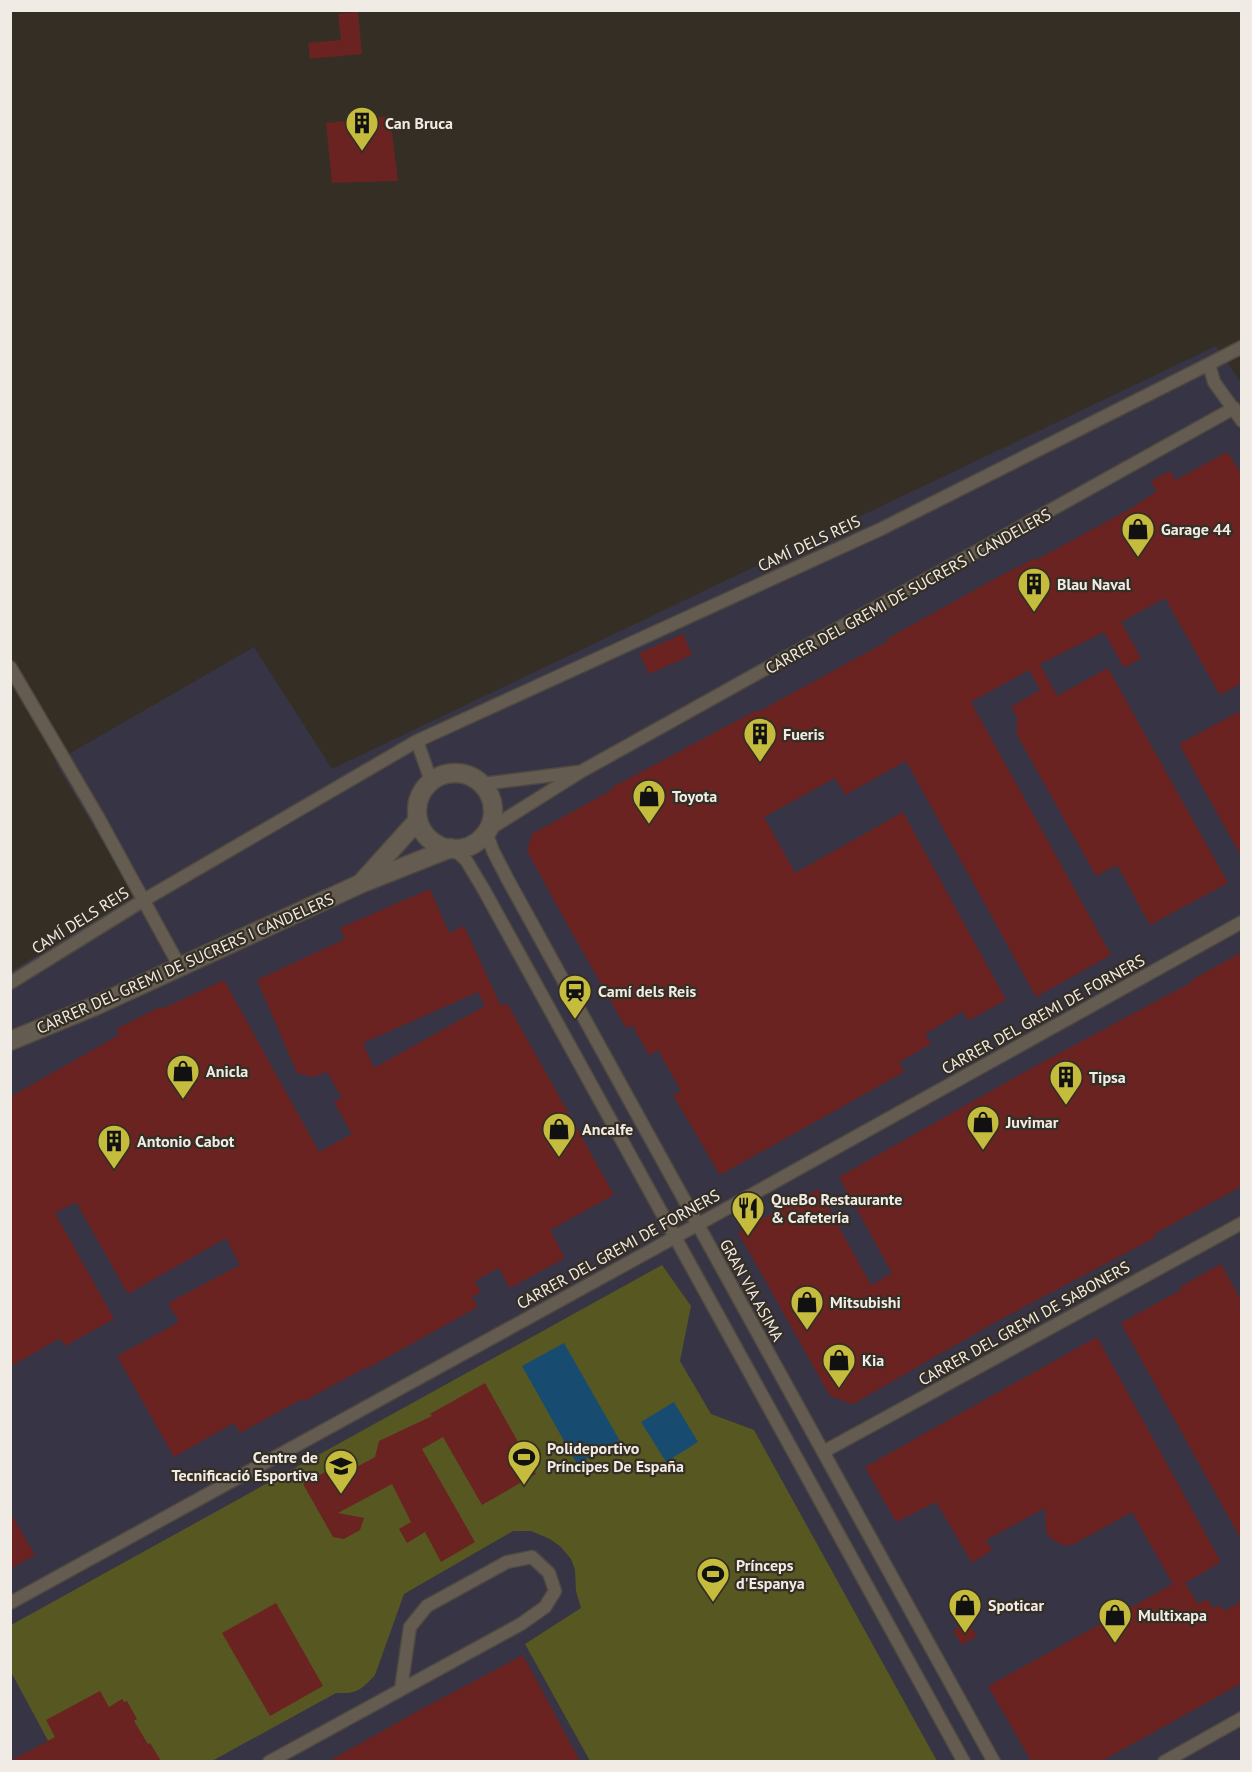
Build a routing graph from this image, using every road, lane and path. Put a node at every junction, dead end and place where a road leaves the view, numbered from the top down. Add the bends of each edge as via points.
1 (1242, 347) edge
2 (1209, 364) junction
3 (1234, 408) junction
4 (1242, 421) edge
5 (10, 667) edge
6 (417, 741) junction
7 (582, 771) junction
8 (431, 781) junction
9 (482, 784) junction
10 (418, 820) junction
11 (487, 831) junction
12 (453, 848) junction
13 (360, 884) junction
14 (144, 900) junction
15 (1242, 922) edge
16 (180, 967) junction
17 (10, 983) edge
18 (10, 1041) edge
19 (1242, 1223) edge
20 (697, 1225) junction
21 (674, 1236) junction
22 (823, 1452) junction
23 (10, 1603) edge
24 (400, 1689) junction
25 (1242, 1718) edge
26 (269, 1761) edge
27 (964, 1761) edge
28 (994, 1761) edge
29 (1164, 1761) edge

1 - 2 street, CAMÍ DELS REIS
2 - 3 street via 1214,382
2 - 6 street, CAMÍ DELS REIS via 881,528
3 - 4 street
3 - 7 street, CARRER DEL GREMI DE SUCRERS I CANDELERS
5 - 14 street
6 - 8 street
6 - 14 street, CAMÍ DELS REIS
7 - 9 street, CARRER DEL GREMI DE SUCRERS I CANDELERS
7 - 11 street, CARRER DEL GREMI DE SUCRERS I CANDELERS
8 - 9 street via 452,773 473,777
8 - 10 street via 419,799
9 - 11 street via 493,806
10 - 12 street via 431,839 440,846
10 - 13 street
11 - 12 street via 473,844
11 - 20 street, GRAN VIA ASIMA via 508,880
12 - 13 street, CARRER DEL GREMI DE SUCRERS I CANDELERS
12 - 21 street via 466,860 484,890
13 - 16 street, CARRER DEL GREMI DE SUCRERS I CANDELERS
14 - 16 street
14 - 17 street, CAMÍ DELS REIS
15 - 20 street, CARRER DEL GREMI DE FORNERS
16 - 18 street, CARRER DEL GREMI DE SUCRERS I CANDELERS
19 - 22 street, CARRER DEL GREMI DE SABONERS
20 - 21 street, CARRER DEL GREMI DE FORNERS
20 - 22 street, GRAN VIA ASIMA
21 - 23 street, CARRER DEL GREMI DE FORNERS
21 - 27 street
22 - 28 street, GRAN VIA ASIMA
24 - 24 street via 545,1607 555,1592 549,1573 532,1557 507,1562 427,1606 410,1627
24 - 26 street
25 - 29 street

